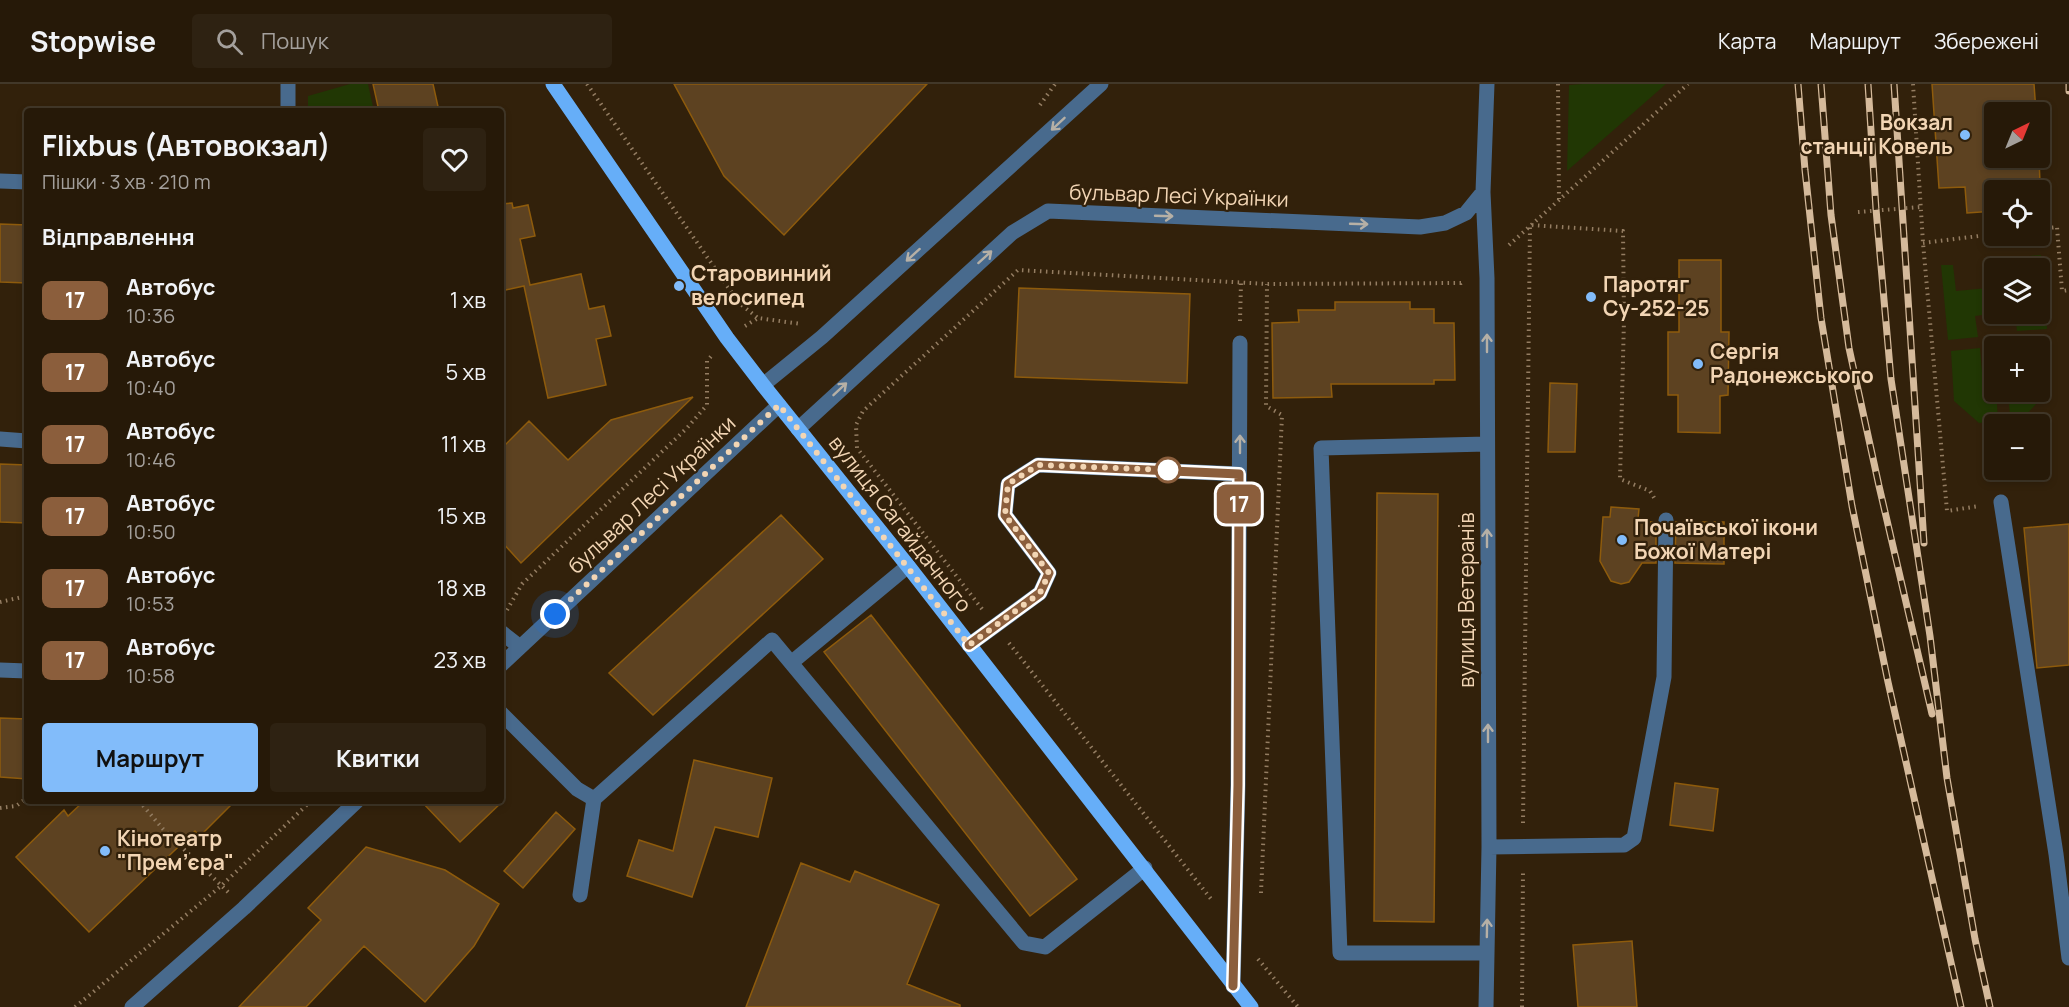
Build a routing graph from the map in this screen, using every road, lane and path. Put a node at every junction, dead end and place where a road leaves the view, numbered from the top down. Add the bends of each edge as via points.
1 (288, 84) edge
2 (553, 84) edge
3 (587, 84) edge
4 (1101, 84) edge
5 (1488, 84) edge
6 (1558, 84) edge
7 (1688, 84) edge
8 (1913, 84) edge
9 (288, 108) edge
10 (0, 181) edge
11 (24, 182) edge
12 (1483, 192) junction
13 (1559, 200) junction
14 (1921, 207) junction
15 (1858, 212) dead end
16 (1530, 225) junction
17 (2050, 227) edge
18 (1984, 235) edge
19 (1923, 243) junction
20 (1487, 264) junction
21 (1241, 283) junction
22 (1267, 284) junction
23 (2069, 290) edge
24 (758, 318) dead end
25 (1240, 343) joint
26 (763, 386) junction
27 (779, 405) junction
28 (798, 429) junction
29 (0, 440) edge
30 (24, 441) edge
31 (1487, 444) junction
32 (1239, 474) junction
33 (2001, 502) joint
34 (1666, 520) joint
35 (908, 566) junction
36 (24, 597) edge
37 (0, 603) edge
38 (996, 627) junction
39 (504, 634) edge
40 (969, 645) junction
41 (520, 647) junction
42 (504, 662) edge
43 (791, 663) junction
44 (0, 670) edge
45 (24, 671) edge
46 (504, 716) edge
47 (594, 799) junction
48 (24, 800) edge
49 (142, 804) edge
50 (308, 804) edge
51 (354, 804) edge
52 (0, 807) edge
53 (1489, 848) junction
54 (1523, 848) junction
55 (1145, 868) junction
56 (221, 886) junction
57 (580, 896) dead end
58 (1261, 901) dead end
59 (244, 908) junction
60 (1234, 929) junction
61 (1259, 948) dead end
62 (1487, 953) junction
63 (2069, 958) edge
64 (1258, 960) junction
65 (1233, 986) junction
66 (75, 1007) edge
67 (132, 1007) edge
68 (1251, 1007) edge
69 (1298, 1007) edge
70 (1486, 1007) edge
71 (1522, 1007) edge

1 - 9 street
2 - 26 main road, вулиця Сагайдачного
3 - 24 path via 739,303
4 -> 26 street
5 - 12 street
6 - 13 path
7 - 13 path
8 - 14 path
10 - 11 street
12 - 20 street, вулиця Ветеранів
28 -> 12 street, бульвар Лесі Українки via 1012,233 1048,211 1420,227 1445,223 1466,213
13 - 16 path
14 - 15 path
14 - 19 path
16 - 20 path
16 - 34 path via 1623,231 1620,479 1650,491
16 - 54 path
17 - 23 path via 2057,226 2062,291
18 - 19 path
19 - 33 path via 1947,511
20 - 22 path via 1461,283
31 -> 20 street, вулиця Ветеранів
21 - 22 path
21 - 25 path
21 - 38 path via 1018,270 863,411 856,425 857,448
22 - 58 path via 1266,406 1282,415
32 -> 25 street
26 - 27 main road, вулиця Сагайдачного
27 - 28 main road, вулиця Сагайдачного
27 - 41 street, бульвар Лесі Українки
28 - 35 main road, вулиця Сагайдачного
29 - 30 street
53 -> 31 street, вулиця Ветеранів
31 - 62 street via 1321,448 1340,953
32 - 38 street via 1038,465 1008,484 1005,515 1049,573 1040,593
32 - 60 street
33 - 63 street
34 - 54 street via 1664,677 1634,838 1624,845
35 - 40 main road, вулиця Сагайдачного
35 - 43 street
36 - 37 path
38 - 40 street
38 - 60 path
39 - 41 street
40 - 55 main road, вулиця Сагайдачного
41 - 42 street, бульвар Лесі Українки
43 - 47 street via 772,640
43 - 55 street via 1023,942 1045,947
44 - 45 street
46 - 47 street via 577,789
47 - 57 street
48 - 52 path via 16,806
49 - 56 path
50 - 56 path
51 - 59 street
53 - 54 street
62 -> 53 street, вулиця Ветеранів
54 - 71 path
55 - 65 main road, вулиця Сагайдачного
56 - 59 path
56 - 66 path
59 - 67 street
60 - 64 path
60 - 65 street
61 - 64 path
62 - 70 street, вулиця Ветеранів
64 - 69 path
65 - 68 main road, вулиця Сагайдачного

